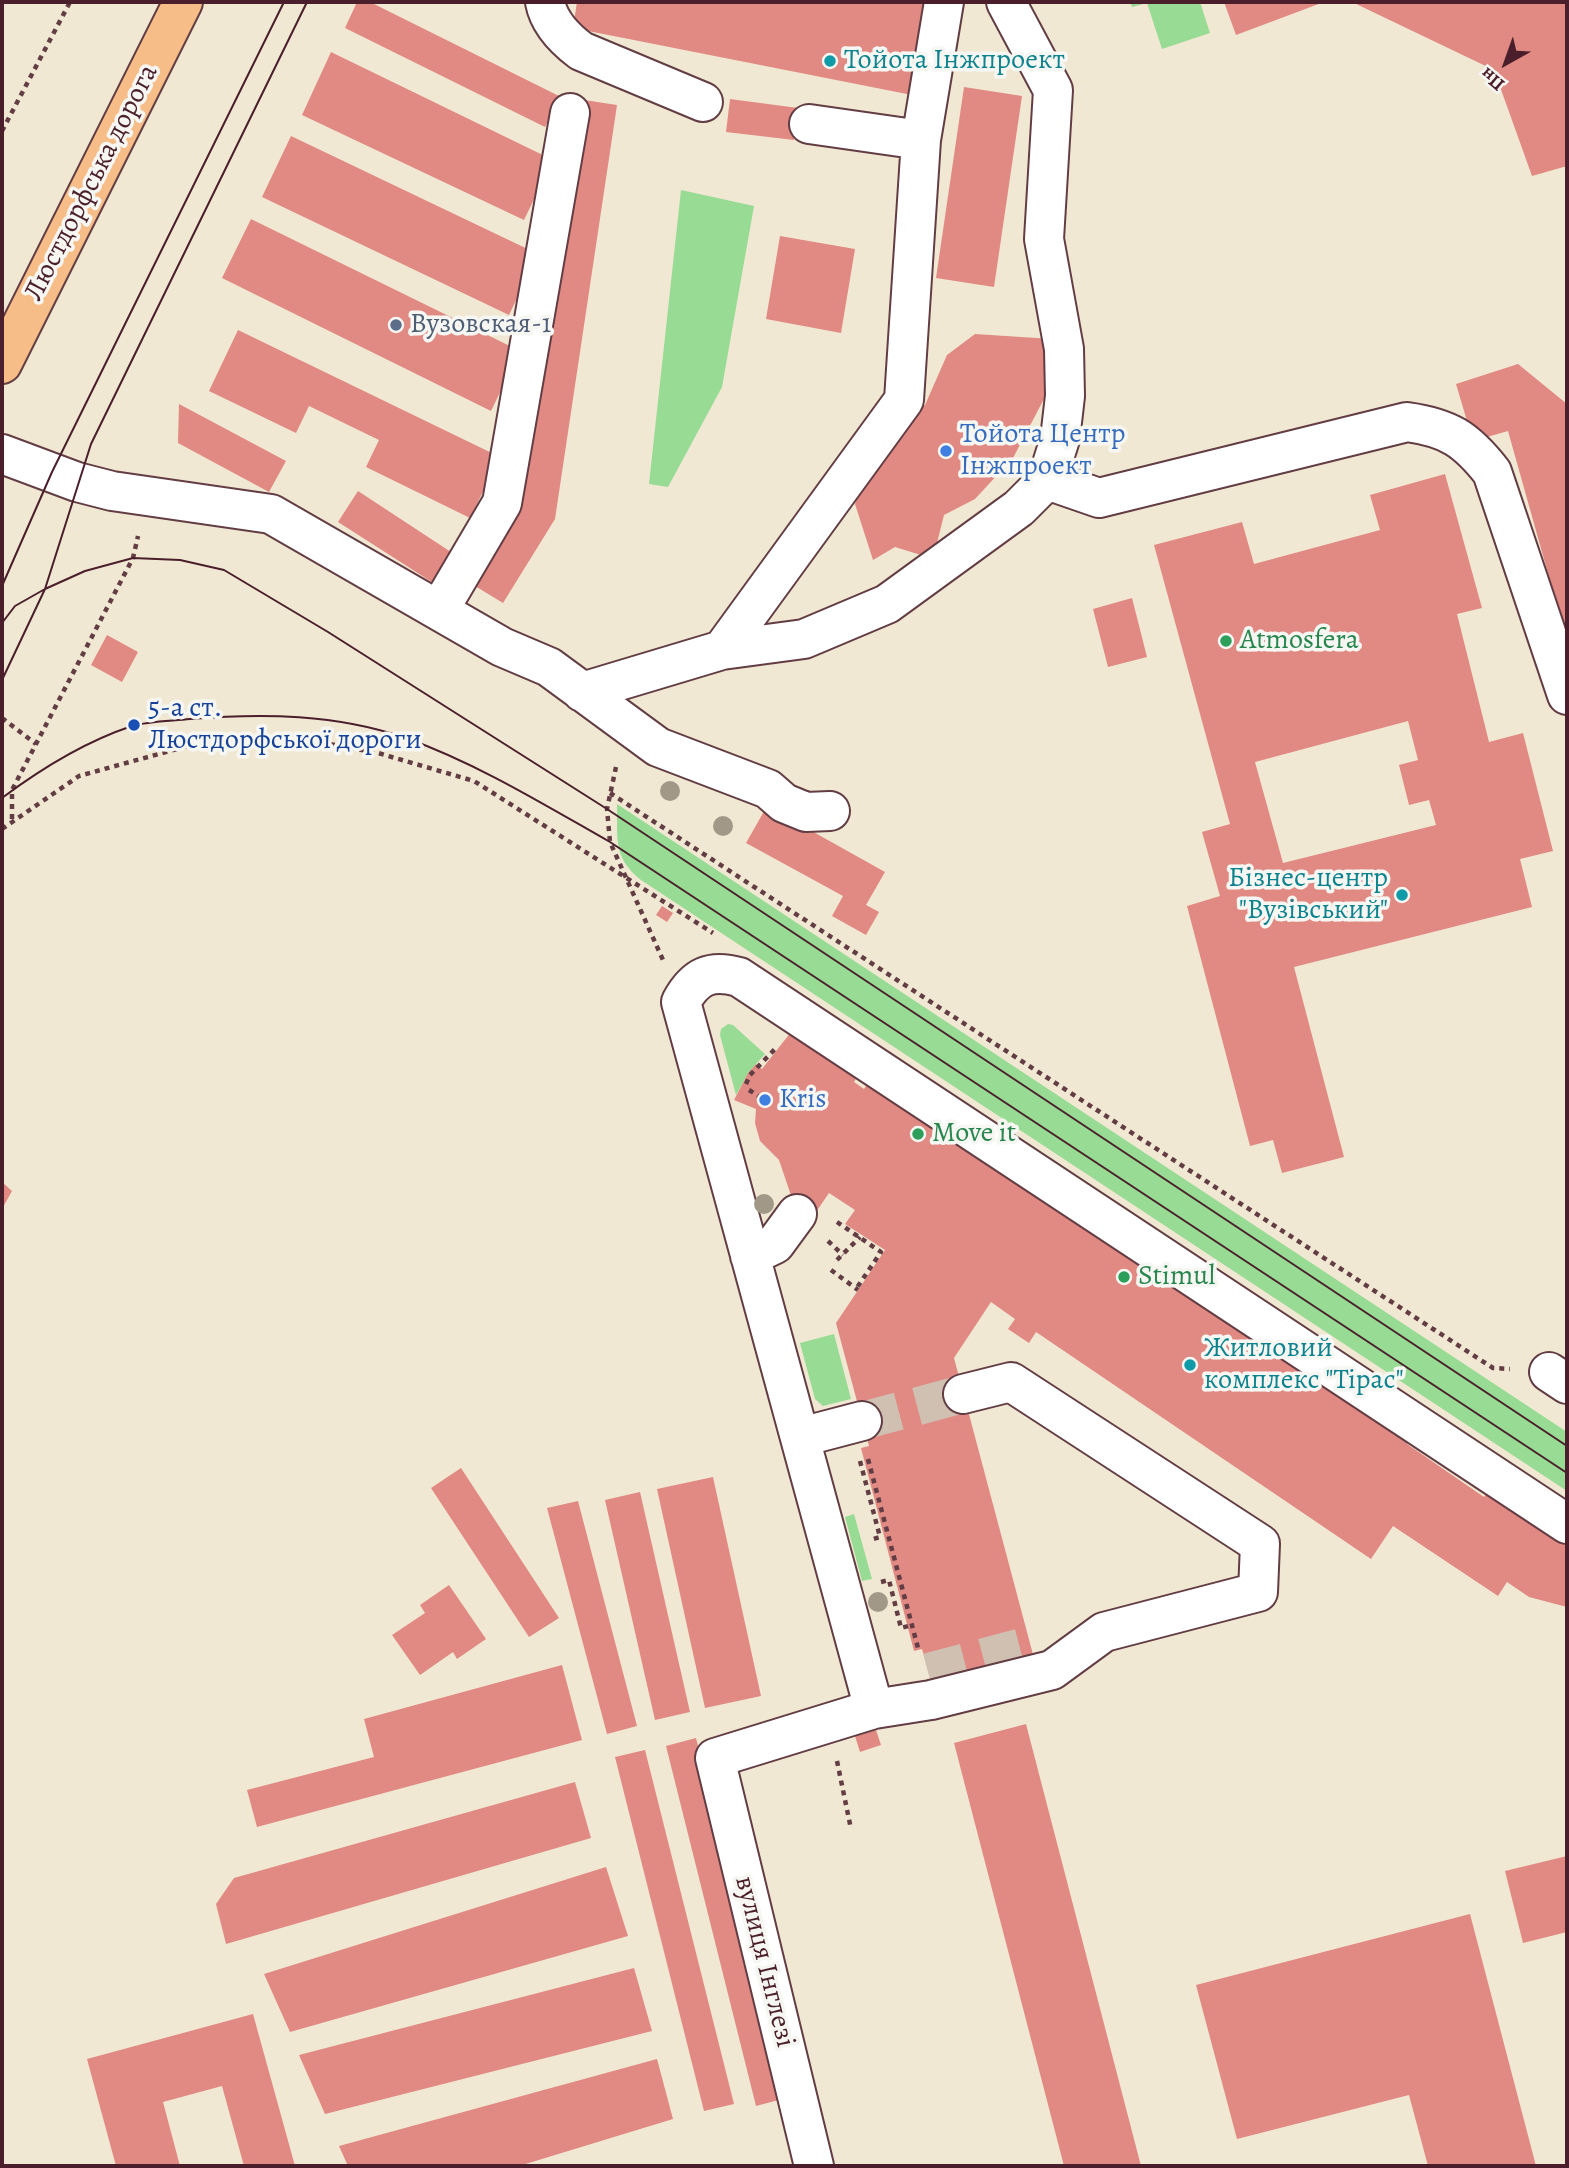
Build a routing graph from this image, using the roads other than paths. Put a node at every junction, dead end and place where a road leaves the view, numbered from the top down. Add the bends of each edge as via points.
1 (183, 2) edge
2 (545, 2) edge
3 (944, 2) edge
4 (1006, 2) edge
5 (703, 102) dead end
6 (570, 113) dead end
7 (809, 124) dead end
8 (921, 140) junction
9 (2, 364) edge
10 (2, 454) edge
11 (1047, 480) junction
12 (439, 610) junction
13 (722, 650) junction
14 (582, 692) junction
15 (1567, 695) edge
16 (768, 789) dead end
17 (812, 1215) road end
18 (750, 1256) junction
19 (963, 1394) tunnel mouth
20 (801, 1437) junction
21 (862, 1441) tunnel mouth
22 (1567, 1524) edge
23 (923, 1660) tunnel mouth
24 (882, 1707) junction
25 (814, 2166) edge

1 - 9 main road, Люстдорфська дорога
2 - 5 street via 565,38 582,51
3 - 8 street
4 - 11 street via 1053,90 1044,239 1064,349 1065,396
6 - 12 street via 502,503
7 - 8 street
8 - 13 street via 904,400
10 - 12 street via 112,491 271,514
11 - 13 street via 1019,508 887,604 804,639
11 - 15 street via 1099,498 1406,422 1452,433 1475,450 1492,472
12 - 14 street via 502,647 549,667
13 - 14 street
14 - 16 street via 658,747
17 - 18 street via 775,1244
18 - 20 street
18 - 22 street via 681,1002 696,981 723,973 738,977
19 - 24 street via 1012,1382 1260,1544 1258,1592 1104,1632 1052,1670 931,1700
20 - 21 street
20 - 24 street
23 - 24 street
24 - 25 street, вулиця Інглезі via 715,1758

